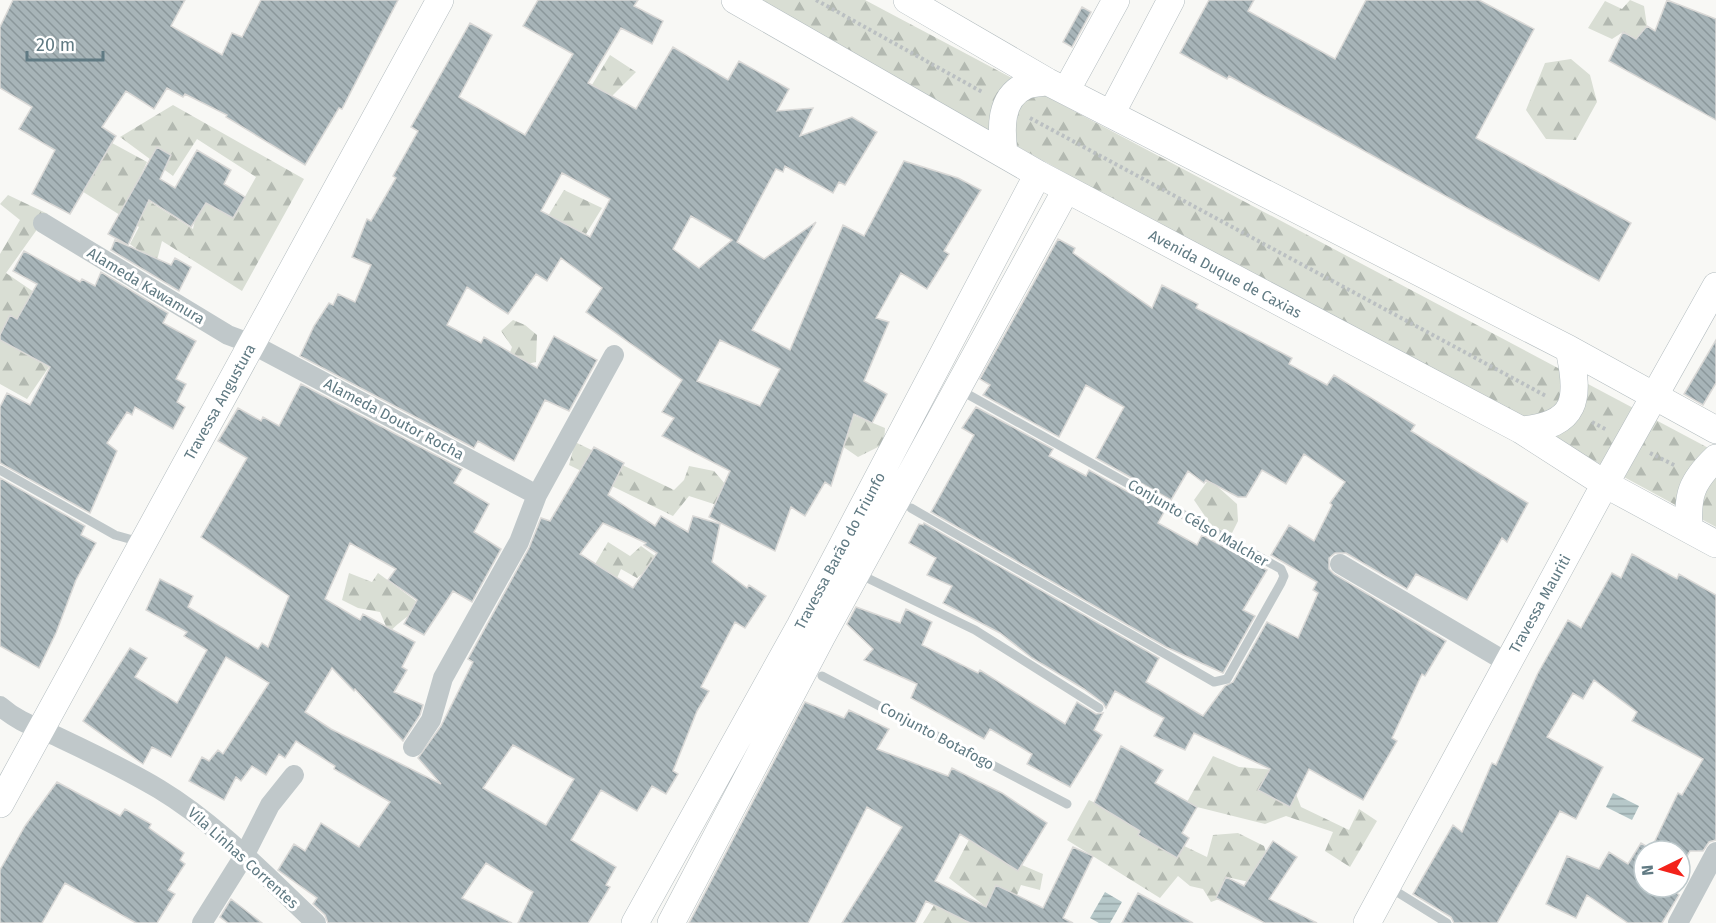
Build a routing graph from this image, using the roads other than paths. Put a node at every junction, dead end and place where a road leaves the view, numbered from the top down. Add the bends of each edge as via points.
1 (440, 0) edge
2 (735, 0) edge
3 (907, 0) edge
4 (1116, 0) edge
5 (1171, 0) edge
6 (1057, 86) junction
7 (1112, 114) junction
8 (1004, 153) junction
9 (1038, 174) junction
10 (1066, 190) junction
11 (43, 223) dead end
12 (1716, 286) edge
13 (252, 344) junction
14 (1569, 350) junction
15 (614, 355) dead end
16 (963, 391) junction
17 (1654, 398) junction
18 (1521, 430) junction
19 (1716, 430) edge
20 (1716, 458) edge
21 (0, 470) edge
22 (1605, 484) junction
23 (537, 495) junction
24 (904, 504) junction
25 (1689, 529) junction
26 (142, 543) junction
27 (1716, 544) edge
28 (1340, 564) dead end
29 (857, 573) junction
30 (811, 631) junction
31 (1508, 663) junction
32 (814, 671) junction
33 (0, 706) edge
34 (1099, 708) dead end
35 (41, 729) junction
36 (413, 747) dead end
37 (294, 776) dead end
38 (0, 804) edge
39 (1067, 804) dead end
40 (1716, 852) edge
41 (244, 856) junction
42 (1387, 886) junction
43 (202, 923) edge
44 (316, 923) edge
45 (635, 923) edge
46 (671, 923) edge
47 (1367, 923) edge
48 (1447, 923) edge
49 (1678, 923) edge

1 - 13 main road, Travessa Angustura
2 - 8 main road, Avenida Duque de Caxias
3 - 6 main road
4 - 6 main road
5 - 7 main road
6 - 7 main road
6 - 8 main road via 1024,86 1006,105 1001,131
7 - 14 main road
8 - 9 main road, Avenida Duque de Caxias
9 - 10 main road, Avenida Duque de Caxias
9 - 30 main road, Travessa Barão do Triunfo
10 - 16 main road, Travessa Barão do Triunfo
10 - 18 main road, Avenida Duque de Caxias
11 - 13 street, Alameda Kawamura via 228,335
12 - 17 main road, Travessa Mauriti
13 - 23 street, Alameda Doutor Rocha
13 - 26 main road, Travessa Angustura
14 - 17 main road
14 - 18 main road via 1577,384 1570,410 1546,428
15 - 23 street
16 - 24 main road, Travessa Barão do Triunfo
16 - 24 lane, Conjunto Célso Malcher via 1281,569 1281,584 1227,679 1214,682
17 - 19 main road
17 - 22 main road, Travessa Mauriti
18 - 22 main road, Avenida Duque de Caxias
20 - 25 main road via 1697,476 1688,503
21 - 26 lane via 116,535
22 - 25 main road, Avenida Duque de Caxias
22 - 31 main road, Travessa Mauriti
23 - 36 street via 513,552 443,678 431,720
24 - 29 main road, Travessa Barão do Triunfo
25 - 27 main road, Avenida Duque de Caxias
26 - 35 main road, Travessa Angustura
28 - 31 street
29 - 30 main road, Travessa Barão do Triunfo
29 - 34 lane via 975,630
30 - 32 main road, Travessa Barão do Triunfo
30 - 45 main road, Travessa Barão do Triunfo
31 - 42 main road, Travessa Mauriti
32 - 39 lane, Conjunto Botafogo
32 - 46 main road, Travessa Barão do Triunfo
33 - 35 street, Vila Linhas Correntes via 19,722
35 - 38 main road, Travessa Angustura
35 - 41 street, Vila Linhas Correntes via 159,789 194,812
37 - 41 street via 270,805
40 - 49 street
41 - 43 street
41 - 44 street, Vila Linhas Correntes
42 - 47 main road, Travessa Mauriti
42 - 48 lane

